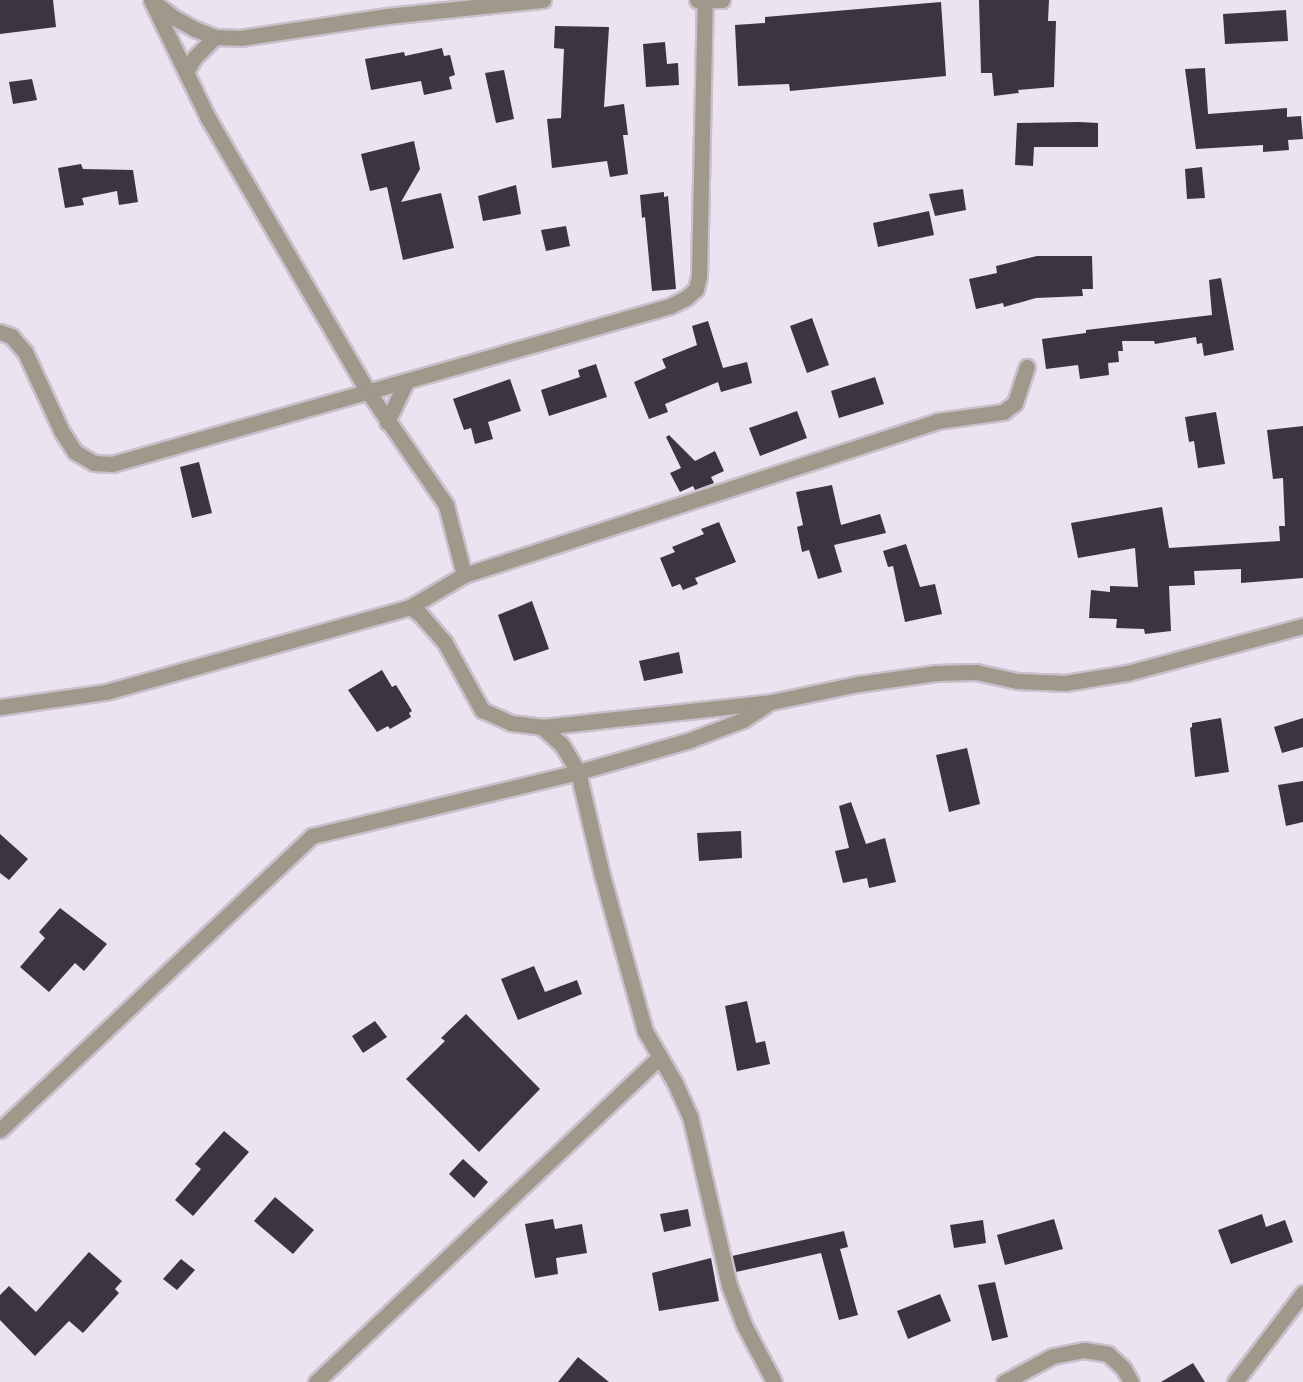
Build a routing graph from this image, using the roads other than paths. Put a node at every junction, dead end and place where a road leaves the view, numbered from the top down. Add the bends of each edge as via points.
1 (151, 0) edge
2 (543, 0) edge
3 (722, 0) edge
4 (703, 1) edge
5 (215, 37) junction
6 (186, 72) junction
7 (0, 332) edge
8 (1027, 368) dead end
9 (406, 382) junction
10 (369, 393) junction
11 (387, 422) junction
12 (464, 575) junction
13 (410, 607) junction
14 (1303, 626) edge
15 (771, 702) junction
16 (0, 707) edge
17 (542, 727) junction
18 (578, 772) junction
19 (659, 1058) junction
20 (0, 1130) edge
21 (1303, 1293) edge
22 (1237, 1381) edge
23 (316, 1382) edge
24 (774, 1382) edge
25 (1004, 1382) edge
26 (1131, 1382) edge

1 - 5 street via 173,17
1 - 6 street
2 - 5 street via 387,16 258,37
3 - 4 street
4 - 9 street via 696,289 670,306
5 - 6 street
6 - 10 street via 208,117
7 - 10 street via 11,336 25,352 75,452 94,462 112,464
8 - 12 street via 1015,404 1003,412 937,421
9 - 10 street
9 - 11 street
10 - 11 street
11 - 12 street via 446,505
12 - 13 street
13 - 16 street via 106,692
13 - 17 street via 445,643 482,710 511,723
14 - 15 street via 1127,673 1065,683 1017,681 976,672 936,673
15 - 17 street
15 - 18 street via 743,720 690,740
17 - 18 street via 562,745
18 - 19 street via 642,1021
18 - 20 street via 312,836
19 - 23 street
19 - 24 street via 690,1116 729,1285 744,1325
21 - 22 street
25 - 26 street via 1053,1356 1084,1350 1108,1354

